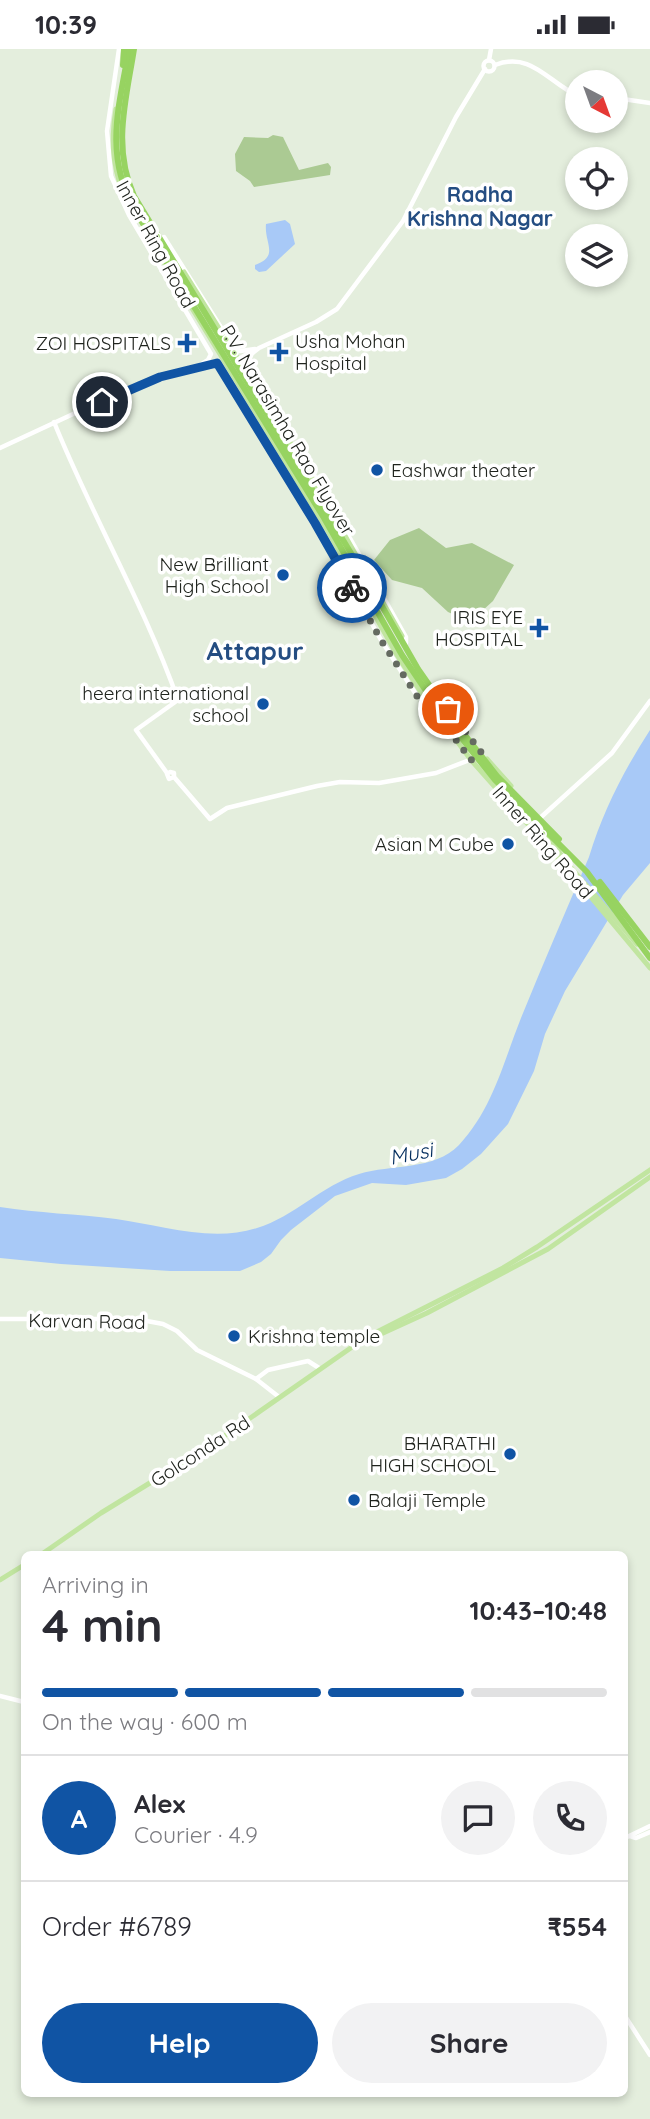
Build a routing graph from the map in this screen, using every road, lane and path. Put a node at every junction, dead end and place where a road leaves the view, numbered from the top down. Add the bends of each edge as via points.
1 (130, 49) edge
2 (491, 49) edge
3 (489, 60) junction
4 (495, 65) junction
5 (485, 69) junction
6 (565, 90) edge
7 (628, 100) edge
8 (650, 103) edge
9 (121, 105) junction
10 (143, 233) junction
11 (163, 237) junction
12 (259, 348) junction
13 (243, 368) junction
14 (193, 370) junction
15 (54, 422) junction
16 (0, 448) edge
17 (365, 606) junction
18 (650, 701) edge
19 (481, 752) junction
20 (471, 760) junction
21 (540, 818) junction
22 (565, 863) junction
23 (650, 947) edge
24 (638, 950) junction
25 (650, 958) edge
26 (650, 968) edge
27 (650, 1170) edge
28 (650, 1177) edge
29 (0, 1319) edge
30 (356, 1345) junction
31 (319, 1368) junction
32 (256, 1379) junction
33 (279, 1397) junction
34 (46, 1551) edge
35 (21, 1567) edge
36 (0, 1580) edge
37 (0, 1696) edge
38 (21, 1701) edge
39 (650, 1826) edge
40 (650, 1832) edge
41 (628, 1837) edge
42 (628, 1837) edge
43 (628, 2021) edge
44 (650, 2055) edge

1 - 9 highway, P.V. Narasimha Rao Flyover
1 - 10 street via 108,119 107,152 113,184
2 - 3 street
3 - 4 street
3 - 5 street
4 - 5 street via 492,71
4 - 6 street via 507,61 530,65
5 - 12 street via 403,221 337,309
7 - 8 street
9 - 10 main road, Inner Ring Road via 113,134 115,168
9 - 11 main road, Inner Ring Road via 127,176 140,206
9 - 23 highway, P.V. Narasimha Rao Flyover via 121,155 134,196 418,669 498,776 589,869
9 - 25 highway, P.V. Narasimha Rao Flyover via 116,156 129,199 402,655 480,763 587,872
10 - 14 street via 211,354
10 - 17 main road, Inner Ring Road via 321,520
11 - 12 street via 234,348 245,352
11 - 13 main road, Inner Ring Road
12 - 13 street via 245,359
13 - 19 main road, Inner Ring Road via 406,643
14 - 15 street via 160,377
14 - 17 street via 217,363
15 - 16 street
15 - 20 street via 145,616 178,701 136,730 169,779 174,777 210,819 228,808 317,786 379,783 436,773
17 - 20 main road, Inner Ring Road via 420,695
18 - 21 street via 612,753
19 - 20 street
19 - 21 main road, Inner Ring Road
20 - 22 main road, Inner Ring Road
21 - 22 main road, Inner Ring Road
22 - 24 main road, Inner Ring Road
24 - 25 main road, Inner Ring Road
24 - 26 main road, Inner Ring Road
27 - 30 main road, Golconda Rd via 503,1268
28 - 30 main road, Golconda Rd via 548,1249
29 - 32 street, Karvan Road via 163,1324 197,1350
30 - 31 main road, Golconda Rd
31 - 32 street via 309,1361 268,1370
31 - 33 main road, Golconda Rd
32 - 33 street, Karvan Road
33 - 34 main road, Golconda Rd
35 - 36 main road
37 - 38 street
39 - 41 street
40 - 42 street
43 - 44 street

